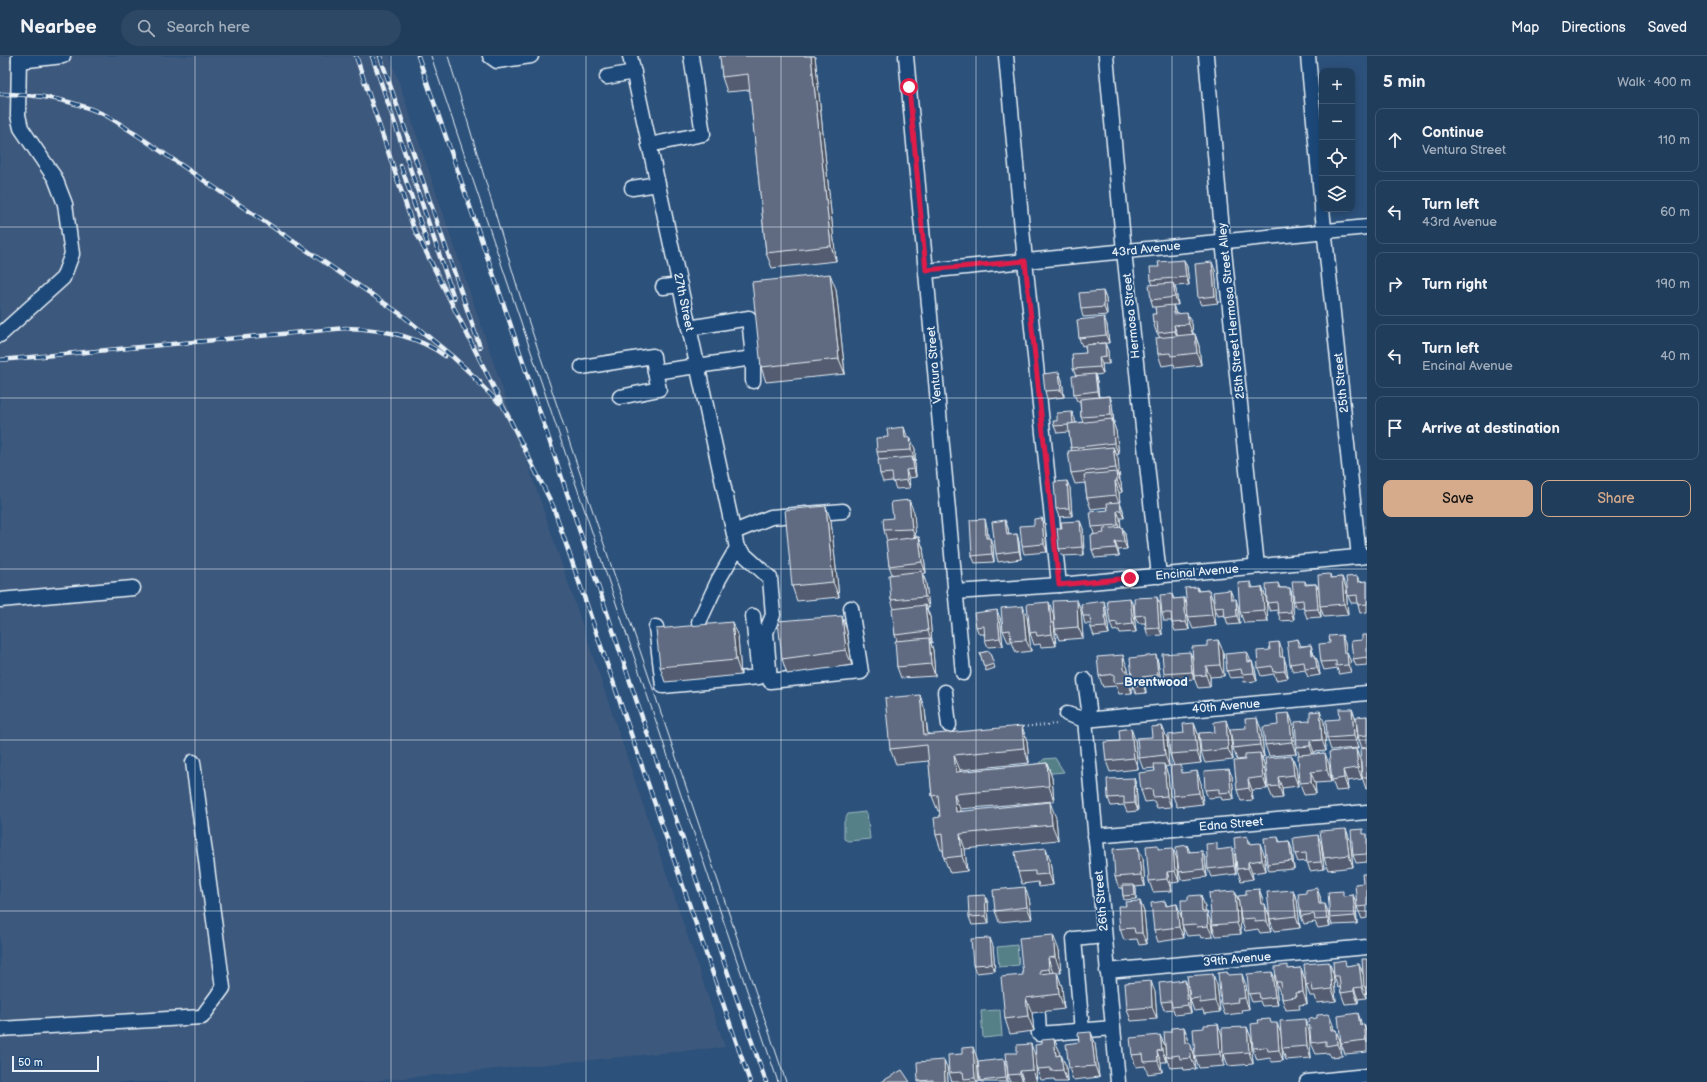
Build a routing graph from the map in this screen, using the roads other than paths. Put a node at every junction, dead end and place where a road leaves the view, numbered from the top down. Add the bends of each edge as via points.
1 (63, 56) edge
2 (490, 56) edge
3 (531, 56) edge
4 (630, 56) edge
5 (691, 56) edge
6 (906, 56) edge
7 (1006, 56) edge
8 (1106, 56) edge
9 (1206, 56) edge
10 (1308, 56) edge
11 (19, 58) edge
12 (634, 72) junction
13 (607, 77) dead end
14 (649, 145) junction
15 (1319, 176) edge
16 (658, 184) junction
17 (632, 188) dead end
18 (1322, 212) edge
19 (1367, 227) edge
20 (1324, 231) junction
21 (1223, 241) junction
22 (1124, 251) junction
23 (1025, 261) junction
24 (926, 270) junction
25 (680, 285) junction
26 (663, 287) dead end
27 (689, 328) junction
28 (0, 335) edge
29 (753, 358) junction
30 (697, 365) junction
31 (582, 368) dead end
32 (655, 372) junction
33 (753, 381) dead end
34 (620, 397) dead end
35 (843, 511) dead end
36 (734, 532) junction
37 (737, 548) junction
38 (1363, 556) edge
39 (1257, 566) junction
40 (1159, 576) junction
41 (1059, 585) junction
42 (133, 588) dead end
43 (956, 592) junction
44 (0, 600) edge
45 (851, 608) dead end
46 (753, 616) dead end
47 (699, 622) dead end
48 (656, 627) edge
49 (963, 674) dead end
50 (1086, 680) dead end
51 (945, 692) dead end
52 (1367, 693) edge
53 (1065, 718) road end
54 (1086, 720) junction
55 (949, 725) dead end
56 (194, 762) dead end
57 (1367, 812) edge
58 (1095, 836) junction
59 (1104, 936) junction
60 (1367, 947) edge
61 (1107, 971) junction
62 (1038, 1015) dead end
63 (1112, 1028) junction
64 (0, 1029) edge
65 (1082, 1031) junction
66 (1367, 1076) edge
67 (1118, 1082) edge
68 (1307, 1082) edge

1 - 11 street
2 - 3 street via 497,61
4 - 12 street, 27th Street
5 - 14 street via 703,134
6 - 24 street, Ventura Street
7 - 23 street
8 - 22 street, Hermosa Street
9 - 21 street, 25th Street Hermosa Street Alley
10 - 15 street
11 - 28 street via 18,115 21,128 55,178 66,204 72,254 63,278
12 - 13 street
12 - 14 street, 27th Street
14 - 16 street, 27th Street
16 - 17 street
16 - 25 street, 27th Street
18 - 20 street, 25th Street
19 - 20 street, 43rd Avenue
20 - 21 street, 43rd Avenue
20 - 38 street, 25th Street
21 - 22 street, 43rd Avenue
21 - 39 street, 25th Street Hermosa Street Alley
22 - 23 street, 43rd Avenue
22 - 40 street, Hermosa Street
23 - 24 street, 43rd Avenue
23 - 41 street
24 - 43 street, Ventura Street
25 - 26 street
25 - 27 street, 27th Street
27 - 29 street via 750,318
27 - 30 street, 27th Street
29 - 30 street
29 - 33 street
30 - 32 street
30 - 36 street, 27th Street
31 - 32 street via 653,356
32 - 34 street via 659,389
35 - 36 street via 770,517
36 - 37 street, 27th Street
37 - 45 street via 770,578 773,614 766,632 770,681 861,672
37 - 47 street
38 - 39 street, Encinal Avenue
39 - 40 street, Encinal Avenue
40 - 41 street, Encinal Avenue
41 - 43 street, Encinal Avenue
42 - 44 street
43 - 49 street, Ventura Street
46 - 48 street via 759,677 663,686
50 - 54 street, 26th Street via 1089,709
51 - 55 street
52 - 54 street, 40th Avenue
53 - 54 street via 1078,716
54 - 58 street, 26th Street
56 - 64 street via 223,988 202,1017
57 - 58 street, Edna Street
58 - 59 street, 26th Street
59 - 61 street, 26th Street
59 - 65 street via 1074,939
60 - 61 street, 39th Avenue
61 - 63 street, 26th Street
62 - 65 street via 1039,1034
63 - 65 street
63 - 67 street, 26th Street
66 - 68 street

